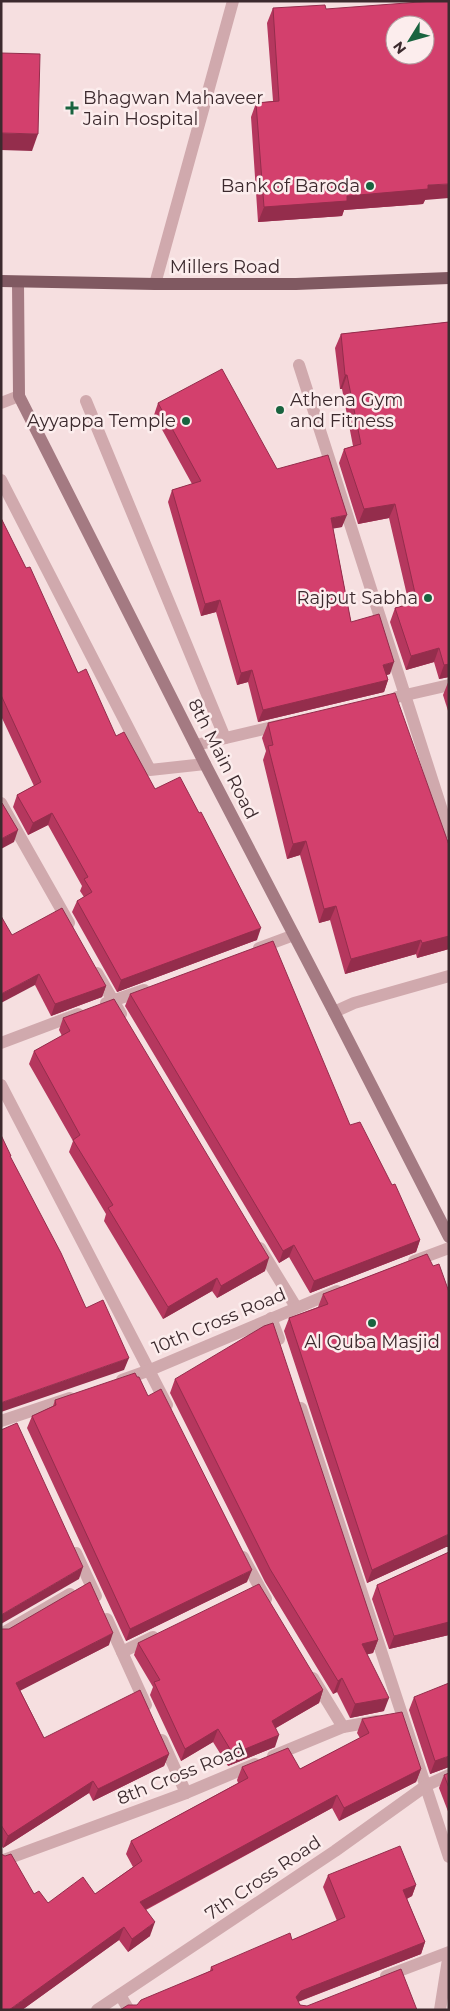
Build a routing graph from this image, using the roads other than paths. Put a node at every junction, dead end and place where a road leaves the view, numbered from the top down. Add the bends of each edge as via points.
1 (233, 1) edge
2 (449, 278) edge
3 (1, 281) edge
4 (18, 283) junction
5 (155, 284) junction
6 (299, 365) dead end
7 (19, 396) junction
8 (86, 401) dead end
9 (1, 403) edge
10 (1, 480) edge
11 (449, 685) edge
12 (406, 695) junction
13 (387, 700) edge
14 (291, 722) edge
15 (224, 738) junction
16 (196, 745) junction
17 (205, 764) junction
18 (1, 803) edge
19 (449, 832) edge
20 (74, 932) edge
21 (294, 935) junction
22 (251, 950) edge
23 (88, 958) edge
24 (449, 976) edge
25 (159, 984) edge
26 (113, 1001) junction
27 (334, 1012) junction
28 (128, 1026) edge
29 (1, 1043) edge
30 (1, 1086) edge
31 (449, 1238) edge
32 (255, 1239) edge
33 (449, 1248) edge
34 (404, 1265) edge
35 (350, 1286) edge
36 (296, 1307) junction
37 (271, 1318) junction
38 (284, 1354) edge
39 (150, 1370) junction
40 (114, 1382) edge
41 (86, 1392) edge
42 (299, 1400) edge
43 (172, 1413) edge
44 (10, 1421) edge
45 (70, 1539) edge
46 (236, 1543) edge
47 (90, 1582) junction
48 (273, 1611) edge
49 (164, 1632) edge
50 (1, 1634) edge
51 (122, 1652) junction
52 (308, 1669) edge
53 (150, 1714) edge
54 (404, 1716) junction
55 (343, 1727) junction
56 (158, 1731) edge
57 (449, 1775) edge
58 (427, 1785) junction
59 (186, 1793) junction
60 (449, 1856) edge
61 (1, 1861) edge
62 (449, 1952) edge
63 (374, 1981) edge
64 (120, 1995) junction
65 (97, 2010) edge
66 (129, 2010) edge
67 (440, 2010) edge

1 - 5 street
2 - 5 main road, Millers Road via 296,284
3 - 4 main road, Millers Road
4 - 5 main road, Millers Road
4 - 7 street, 8th Main Road
6 - 12 street
7 - 9 street
7 - 16 street, 8th Main Road
8 - 15 street
10 - 17 street via 150,770
11 - 12 street
12 - 13 street
12 - 19 street
14 - 15 street
15 - 16 street
16 - 17 street, 8th Main Road
17 - 21 street, 8th Main Road
18 - 20 street
21 - 22 street
21 - 27 street, 8th Main Road
23 - 26 street
24 - 27 street via 354,1003
25 - 26 street
26 - 28 street
26 - 29 street
27 - 31 street, 8th Main Road
30 - 39 street
32 - 36 street
33 - 34 street
35 - 36 street, 10th Cross Road
36 - 37 street, 10th Cross Road
37 - 38 street
37 - 39 street, 10th Cross Road
39 - 40 street, 10th Cross Road
39 - 43 street
41 - 44 street
42 - 54 street via 367,1592
45 - 47 street
46 - 48 street via 254,1588
47 - 50 street
47 - 51 street
49 - 51 street
51 - 53 street
52 - 55 street
54 - 55 street, 8th Cross Road
54 - 58 street
55 - 59 street, 8th Cross Road
56 - 59 street
57 - 58 street, 7th Cross Road
58 - 60 street
58 - 64 street, 7th Cross Road via 335,1851
59 - 61 street, 8th Cross Road
62 - 63 street
62 - 67 street
64 - 65 street, 7th Cross Road
64 - 66 street

